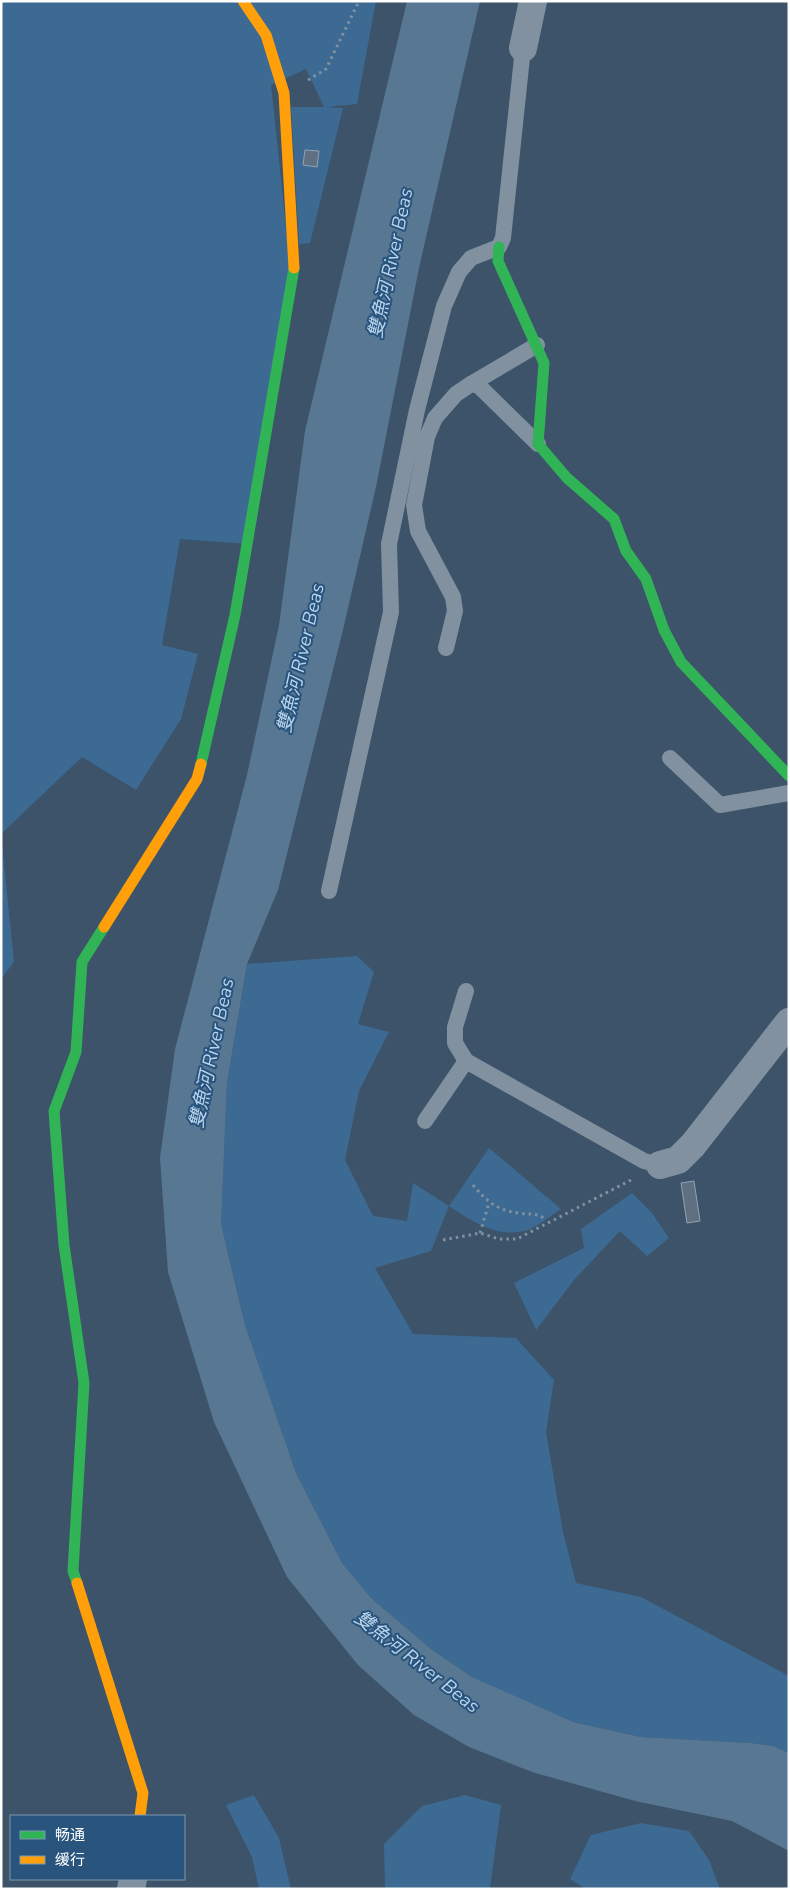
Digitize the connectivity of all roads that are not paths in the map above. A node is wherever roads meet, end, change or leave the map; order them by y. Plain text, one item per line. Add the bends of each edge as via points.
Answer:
1 (244, 1) edge
2 (533, 1) edge
3 (523, 48) joint
4 (499, 247) junction
5 (537, 345) junction
6 (470, 384) junction
7 (538, 444) junction
8 (446, 648) dead end
9 (670, 758) dead end
10 (789, 776) edge
11 (789, 793) edge
12 (329, 891) dead end
13 (466, 991) dead end
14 (789, 1022) edge
15 (466, 1061) junction
16 (424, 1121) dead end
17 (660, 1165) joint
18 (140, 1815) edge

1 - 18 street via 266,35 284,93 295,262 235,615 197,779 82,962 76,1052 54,1112 64,1245 84,1383 73,1571 143,1793
2 - 3 street
3 - 4 lane via 510,180
4 - 5 street via 498,260
4 - 12 lane via 471,258 459,272 444,306 417,410 389,544 391,612
5 - 6 lane
5 - 7 street via 544,363
6 - 7 lane via 478,386
6 - 8 lane via 456,394 435,418 414,505 418,531 453,597 455,611
7 - 10 street via 567,478 614,519 626,551 646,579 664,630 681,662
9 - 11 lane via 720,805
13 - 15 lane via 455,1027 455,1043
14 - 17 street via 693,1145 678,1160
15 - 16 lane
15 - 17 lane via 644,1161

